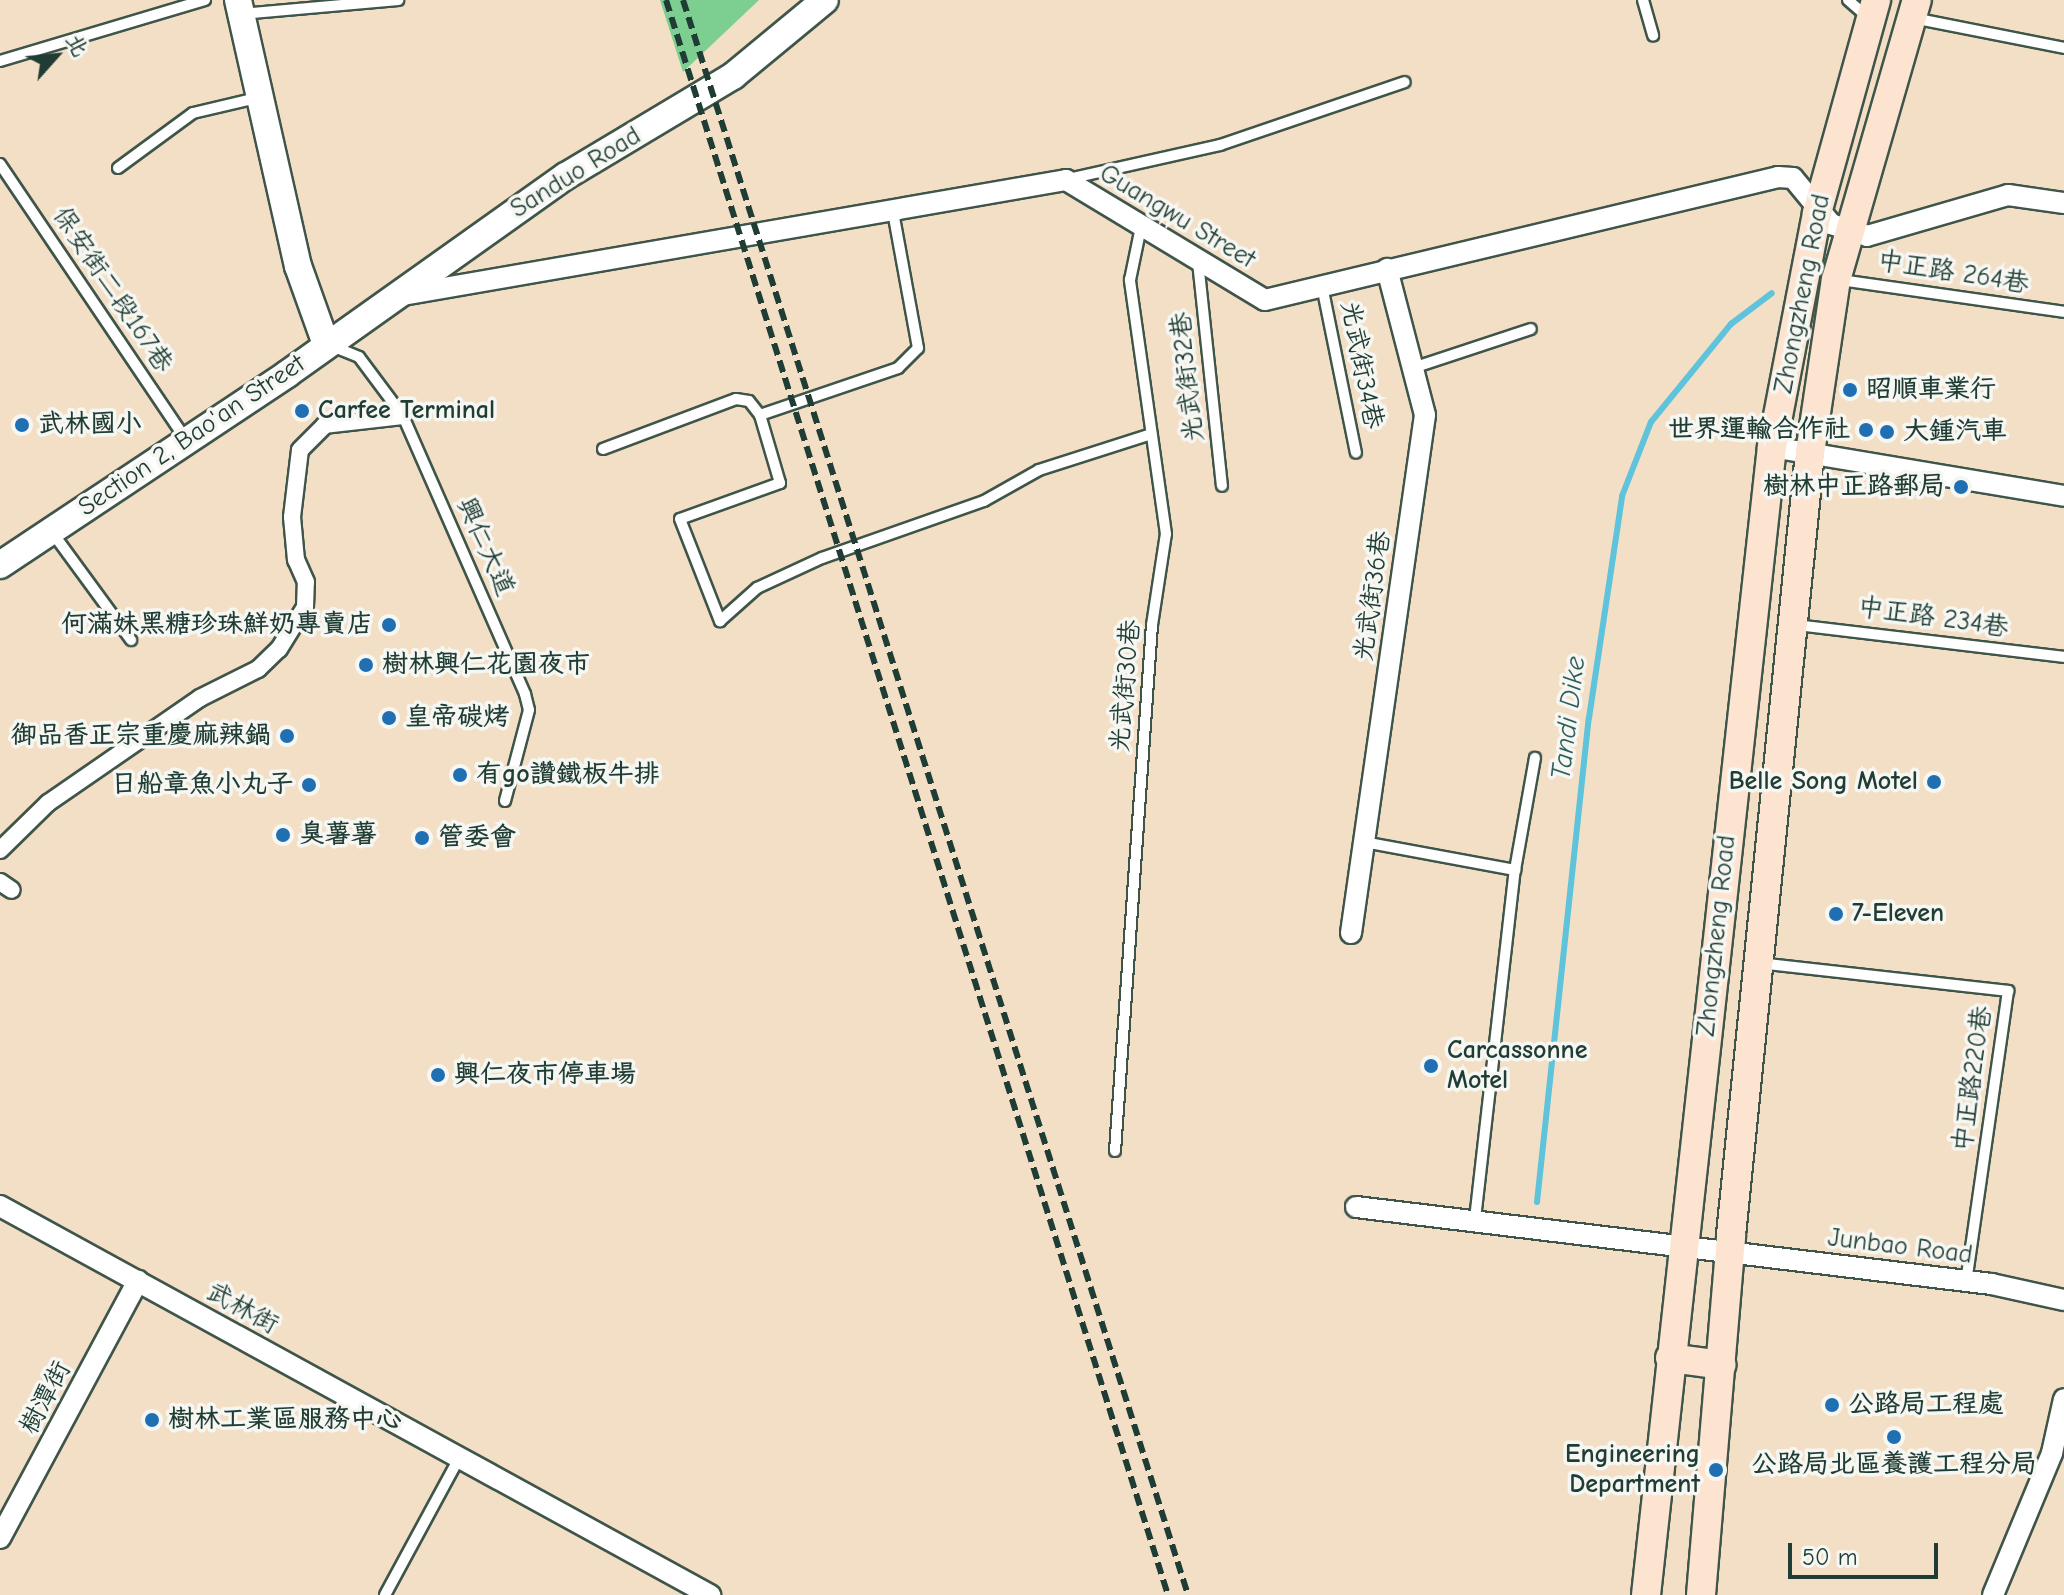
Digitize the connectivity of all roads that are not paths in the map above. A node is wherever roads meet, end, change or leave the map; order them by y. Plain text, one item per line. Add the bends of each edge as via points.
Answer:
1 (205, 0) edge
2 (398, 0) edge
3 (825, 0) edge
4 (1643, 0) edge
5 (1848, 0) edge
6 (239, 7) edge
7 (1914, 9) edge
8 (1873, 10) edge
9 (1653, 36) dead end
10 (2064, 48) edge
11 (0, 61) edge
12 (1405, 82) dead end
13 (257, 98) junction
14 (0, 164) edge
15 (118, 168) dead end
16 (1066, 180) junction
17 (2064, 203) edge
18 (892, 207) junction
19 (1817, 213) junction
20 (1141, 227) junction
21 (1847, 233) junction
22 (1198, 262) junction
23 (1387, 269) junction
24 (1836, 280) junction
25 (1322, 286) junction
26 (391, 297) junction
27 (2064, 312) edge
28 (1531, 329) dead end
29 (326, 344) junction
30 (1413, 368) junction
31 (760, 415) junction
32 (403, 416) junction
33 (1151, 434) junction
34 (187, 441) junction
35 (1772, 447) junction
36 (603, 449) dead end
37 (1356, 453) dead end
38 (1810, 453) junction
39 (1222, 486) dead end
40 (2064, 496) edge
41 (52, 530) junction
42 (0, 565) edge
43 (1796, 625) junction
44 (131, 640) dead end
45 (2064, 657) edge
46 (1535, 758) dead end
47 (505, 801) dead end
48 (1364, 842) junction
49 (0, 850) edge
50 (1515, 870) junction
51 (1351, 933) dead end
52 (1757, 962) junction
53 (1115, 1151) dead end
54 (0, 1206) edge
55 (1356, 1207) dead end
56 (1475, 1219) junction
57 (1683, 1245) junction
58 (1729, 1252) junction
59 (138, 1281) junction
60 (1966, 1281) junction
61 (2064, 1300) edge
62 (1670, 1358) junction
63 (1722, 1365) junction
64 (2064, 1399) edge
65 (459, 1458) junction
66 (0, 1538) edge
67 (385, 1595) edge
68 (710, 1595) edge
69 (1646, 1595) edge
70 (1701, 1595) edge
71 (1993, 1595) edge

1 - 11 lane
2 - 6 lane
3 - 26 street, Sanduo Road via 733,76 566,176
4 - 9 lane
5 - 8 lane
6 - 13 street, Section 2, Bao'an Street
7 - 10 lane
7 - 21 main road, Zhongzheng Road
8 - 19 main road, Zhongzheng Road
12 - 16 lane via 1220,145
13 - 15 lane via 193,113
13 - 29 street, Section 2, Bao'an Street via 305,290
14 - 34 lane, 保安街二段167巷
16 - 18 street, Guangwu Street
16 - 20 street, Guangwu Street
17 - 21 street via 2008,195 1867,236
18 - 26 street, Guangwu Street
18 - 31 lane via 918,348 898,368
19 - 21 street
19 - 23 street, Guangwu Street via 1793,178 1778,177
19 - 35 main road, Zhongzheng Road
20 - 22 street, Guangwu Street
20 - 33 lane, 光武街30巷 via 1130,280
21 - 24 main road, Zhongzheng Road
22 - 25 street, Guangwu Street via 1265,300
22 - 39 lane, 光武街32巷
23 - 25 street, Guangwu Street
23 - 30 street, 光武街36巷
24 - 27 lane, 中正路 264巷
24 - 38 main road, Zhongzheng Road
25 - 37 lane, 光武街34巷
26 - 29 street, Sanduo Road
28 - 30 lane
29 - 32 lane, 興仁大道 via 352,352
29 - 34 street, Section 2, Bao'an Street
30 - 48 street, 光武街36巷 via 1425,415
31 - 33 lane via 780,483 680,519 720,621 757,588 822,558 984,501 1039,470
31 - 36 lane via 749,401 736,399
32 - 47 lane, 興仁大道 via 525,694 529,710
32 - 49 street via 325,425 300,450 292,517 296,560 306,582 305,607 279,649 258,669 200,698 48,803
33 - 53 lane, 光武街30巷 via 1166,534 1152,625
34 - 41 street, Section 2, Bao'an Street
35 - 38 street
35 - 57 main road, Zhongzheng Road
38 - 40 street
38 - 43 main road, Zhongzheng Road
41 - 42 street, Section 2, Bao'an Street
41 - 44 lane
43 - 45 lane, 中正路 234巷
43 - 52 main road, Zhongzheng Road
46 - 50 lane
48 - 50 lane
48 - 51 street, 光武街36巷
50 - 56 lane
52 - 58 main road, Zhongzheng Road
52 - 60 lane, 中正路220巷 via 2008,991
54 - 59 street, 武林街
55 - 56 street, Junbao Road
56 - 57 street, Junbao Road
57 - 58 street, Junbao Road
57 - 62 main road, Zhongzheng Road
58 - 60 street, Junbao Road
58 - 63 main road, Zhongzheng Road
59 - 65 street, 武林街
59 - 66 street, 樹潭街
60 - 61 street, Junbao Road
62 - 63 main road
62 - 69 main road, Zhongzheng Road
63 - 70 main road, Zhongzheng Road
64 - 71 street via 2052,1453
65 - 67 lane
65 - 68 street, 武林街

